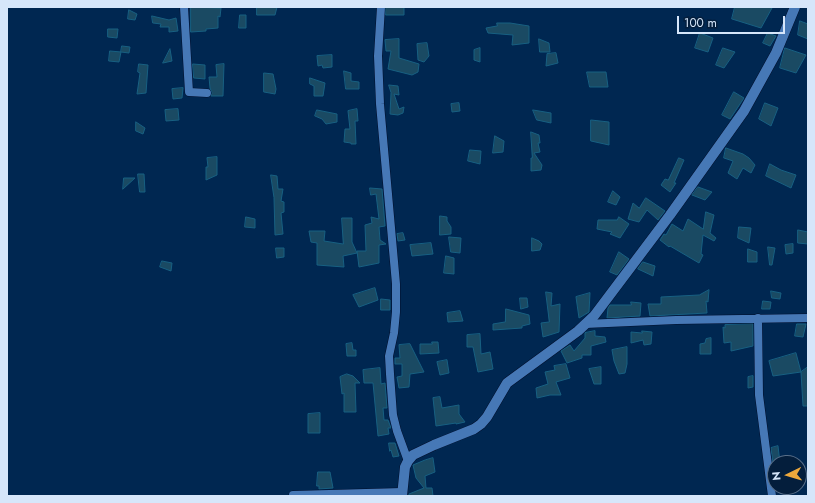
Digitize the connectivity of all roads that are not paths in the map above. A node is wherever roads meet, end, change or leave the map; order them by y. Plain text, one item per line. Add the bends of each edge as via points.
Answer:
1 (184, 7) edge
2 (381, 7) edge
3 (795, 7) edge
4 (207, 93) dead end
5 (758, 318) junction
6 (808, 318) edge
7 (585, 324) junction
8 (408, 461) junction
9 (402, 494) edge
10 (293, 495) dead end
11 (772, 496) edge

1 - 4 street via 189,92
2 - 8 street via 378,56 380,104 396,284 394,333 389,356 390,374 393,416
3 - 7 street via 776,53 744,111 656,234 594,316
5 - 6 street
5 - 7 street
5 - 11 street via 759,395
7 - 8 street via 507,382 481,424 413,455
8 - 9 street
9 - 10 street

